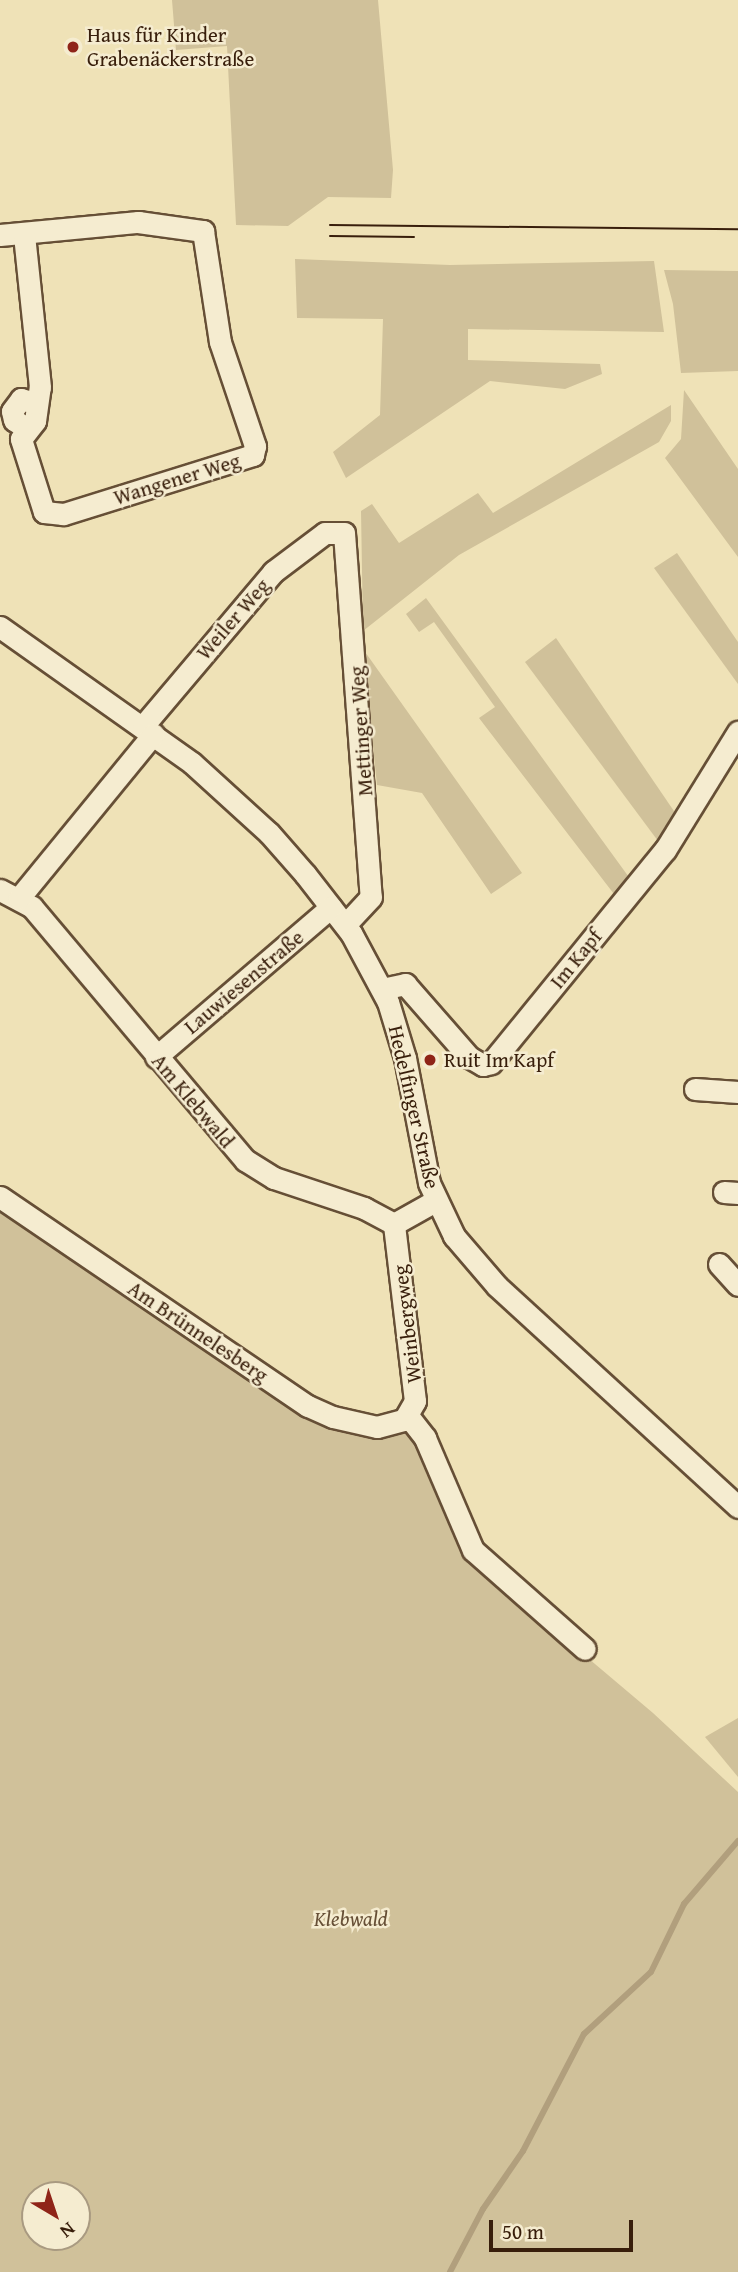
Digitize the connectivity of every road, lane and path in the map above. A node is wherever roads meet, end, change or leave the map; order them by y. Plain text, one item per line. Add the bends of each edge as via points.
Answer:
1 (24, 234) junction
2 (0, 235) edge
3 (338, 530) joint
4 (0, 627) edge
5 (148, 730) junction
6 (738, 732) edge
7 (10, 894) edge
8 (331, 907) junction
9 (345, 925) junction
10 (382, 989) junction
11 (156, 1056) junction
12 (695, 1089) dead end
13 (738, 1091) edge
14 (0, 1198) edge
15 (435, 1201) junction
16 (394, 1224) junction
17 (719, 1264) dead end
18 (738, 1285) edge
19 (408, 1416) junction
20 (738, 1507) edge
21 (585, 1649) dead end

1 - 1 street, Wangener Weg via 40,387 35,402 21,399 12,411 14,420 26,428 21,439 42,509 50,515 253,455 255,446 222,350 203,231 138,222
1 - 2 street
3 - 5 street, Weiler Weg via 325,533 273,572
3 - 9 street, Mettinger Weg via 348,544 371,886 370,902
4 - 5 street, Hedelfinger Straße
5 - 7 street, Weiler Weg
5 - 8 street, Hedelfinger Straße via 269,833
6 - 10 street, Im Kapf via 665,850 491,1063 483,1065 472,1059 405,984
7 - 11 street, Am Klebwald via 38,914
8 - 9 street, Hedelfinger Straße
8 - 11 street, Lauwiesenstraße
9 - 10 street, Hedelfinger Straße
10 - 15 street, Hedelfinger Straße via 402,1043
11 - 16 street, Am Klebwald via 245,1160 274,1178 373,1212
12 - 13 street
14 - 19 street, Am Brünnelesberg via 312,1408 377,1427 391,1426
15 - 16 street
15 - 20 street, Hedelfinger Straße via 454,1236 483,1272
16 - 19 street, Weinbergweg via 415,1397
17 - 18 street
19 - 21 street via 425,1438 473,1550

